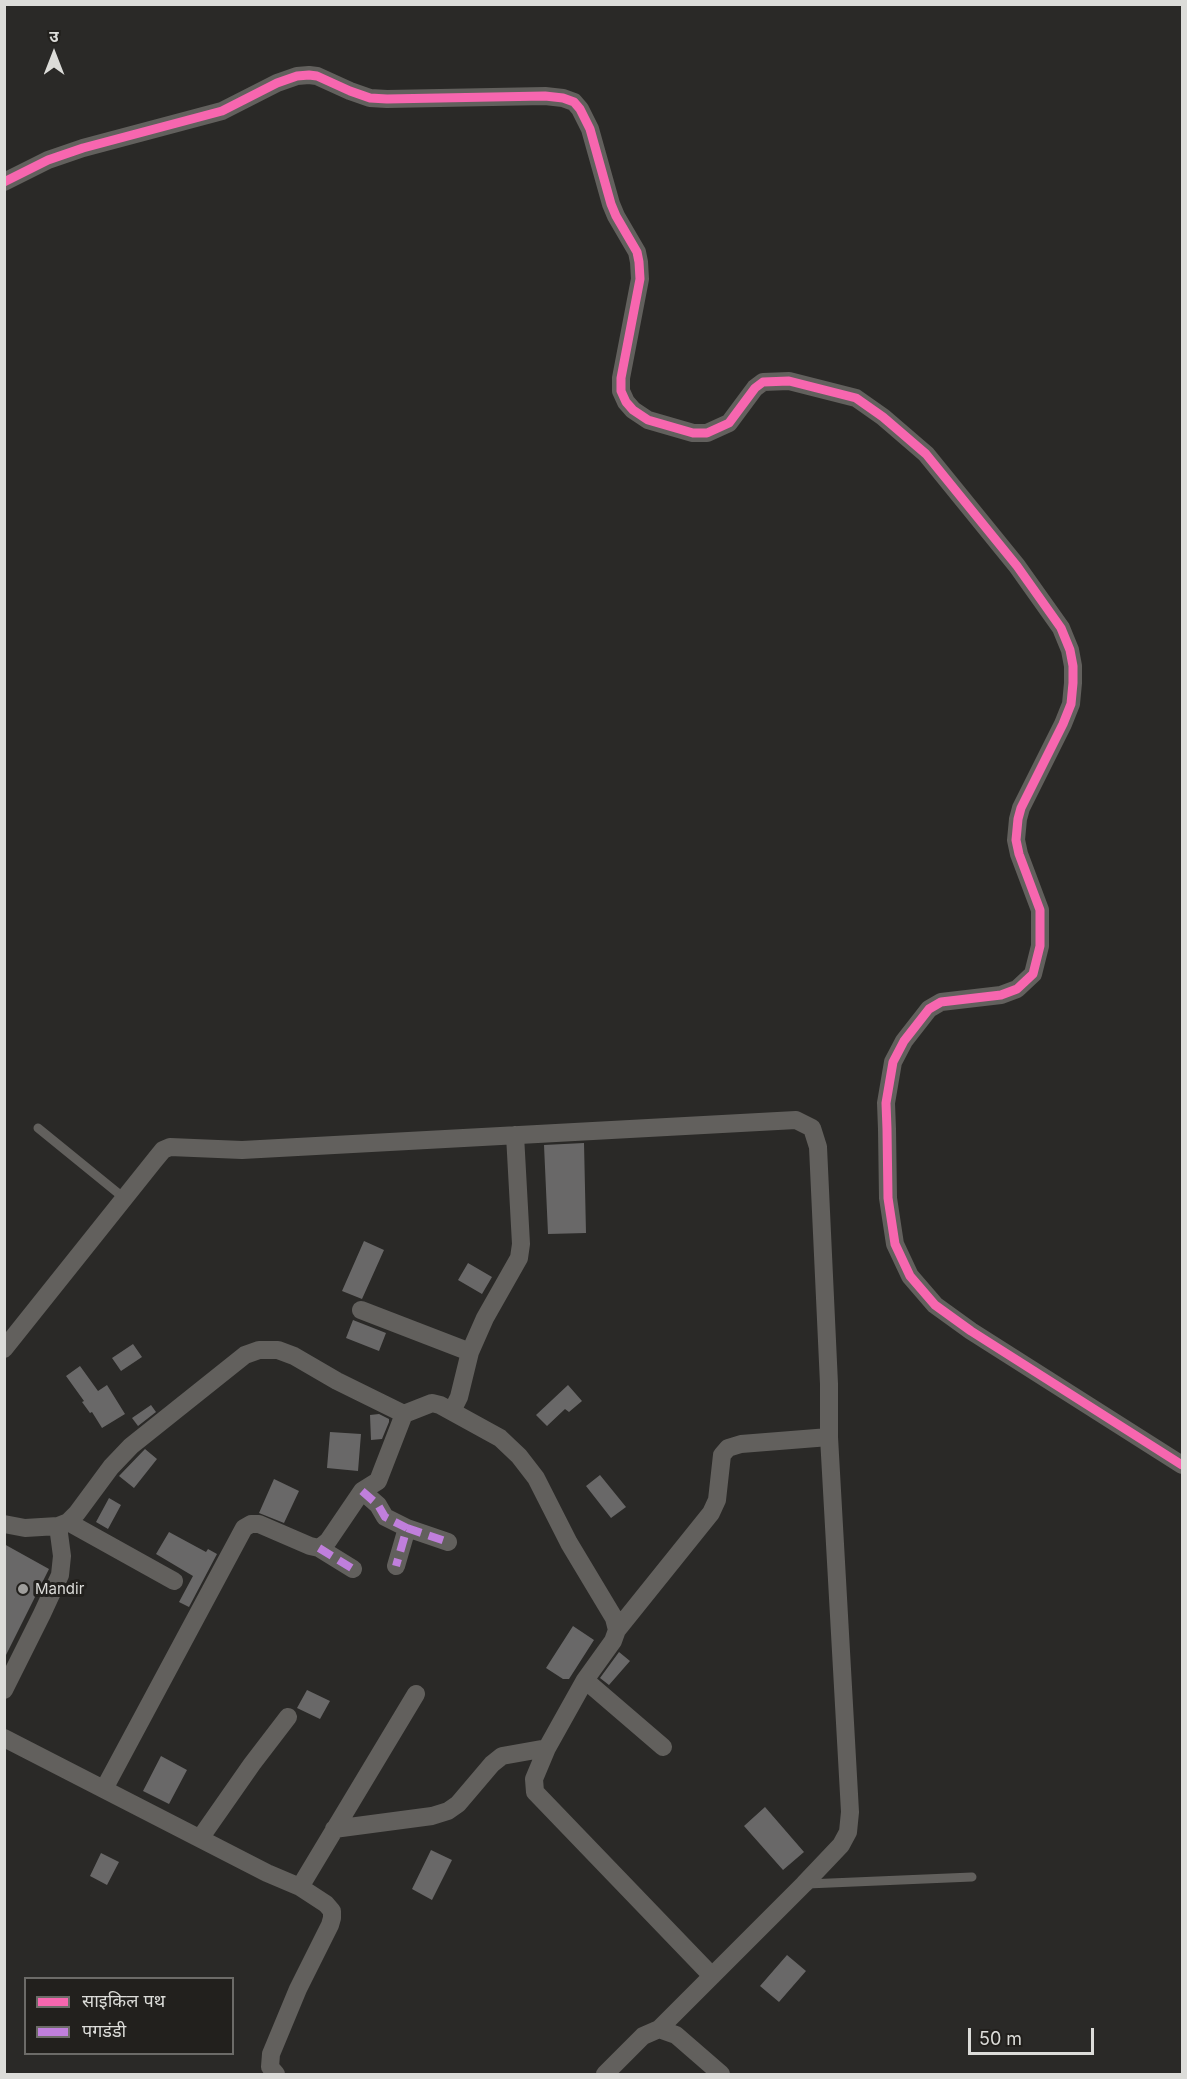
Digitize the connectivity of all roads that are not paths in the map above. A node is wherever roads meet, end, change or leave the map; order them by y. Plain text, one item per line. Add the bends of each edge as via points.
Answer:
1 (4, 182) edge
2 (38, 1128) dead end
3 (515, 1135) junction
4 (124, 1198) junction
5 (361, 1310) dead end
6 (4, 1350) edge
7 (470, 1352) junction
8 (452, 1411) junction
9 (404, 1414) junction
10 (829, 1437) junction
11 (1182, 1465) edge
12 (362, 1491) junction
13 (4, 1524) edge
14 (63, 1524) junction
15 (407, 1528) junction
16 (448, 1542) dead end
17 (319, 1548) junction
18 (396, 1566) dead end
19 (354, 1569) dead end
20 (174, 1581) dead end
21 (617, 1630) junction
22 (585, 1680) junction
23 (4, 1690) edge
24 (416, 1694) dead end
25 (288, 1717) dead end
26 (4, 1738) edge
27 (663, 1746) dead end
28 (547, 1748) junction
29 (104, 1789) junction
30 (334, 1829) junction
31 (201, 1837) junction
32 (972, 1877) dead end
33 (804, 1884) junction
34 (300, 1887) junction
35 (712, 1976) junction
36 (659, 2029) junction
37 (276, 2074) edge
38 (605, 2074) edge
39 (722, 2074) edge

1 - 11 street via 83,148 222,111 277,82 297,76 317,76 370,98 563,98 574,102 590,129 610,204 637,252 640,279 621,378 621,391 633,410 648,420 693,433 707,433 729,423 763,382 789,381 856,398 926,454 1017,566 1061,628 1070,650 1073,683 1071,704 1063,724 1018,819 1019,854 1040,910 1040,946 1033,974 1017,989 1001,995 941,1002 929,1009 893,1062 886,1120 888,1197 895,1244 910,1276 935,1305 971,1332
2 - 4 lane
3 - 4 street via 242,1150 170,1147 158,1155
3 - 7 street via 519,1258
3 - 10 street via 796,1120 812,1128 818,1147
4 - 6 street
5 - 7 street
7 - 8 street
8 - 9 street via 432,1404
8 - 21 street via 500,1438 536,1478
9 - 12 street via 378,1481
9 - 14 street via 294,1356 278,1350 259,1350 245,1355 131,1446 77,1513
10 - 21 street via 728,1448 722,1455 717,1500 711,1513
10 - 33 street via 850,1812 848,1832 841,1845
12 - 15 street via 385,1516
12 - 17 street
13 - 14 street via 25,1528
14 - 20 street
14 - 23 street via 60,1575
15 - 16 street
15 - 18 street
17 - 19 street
17 - 29 street via 259,1524 244,1528
21 - 22 street
22 - 27 street
22 - 28 street
24 - 30 street
25 - 31 street
26 - 29 street
28 - 30 street via 502,1756 448,1811
28 - 35 street via 534,1779 536,1792
29 - 31 street
30 - 34 street
31 - 34 street
32 - 33 lane
33 - 35 street
34 - 37 street via 326,1904 333,1918 272,2054 270,2067
35 - 36 street
36 - 38 street via 643,2036
36 - 39 street via 676,2035

